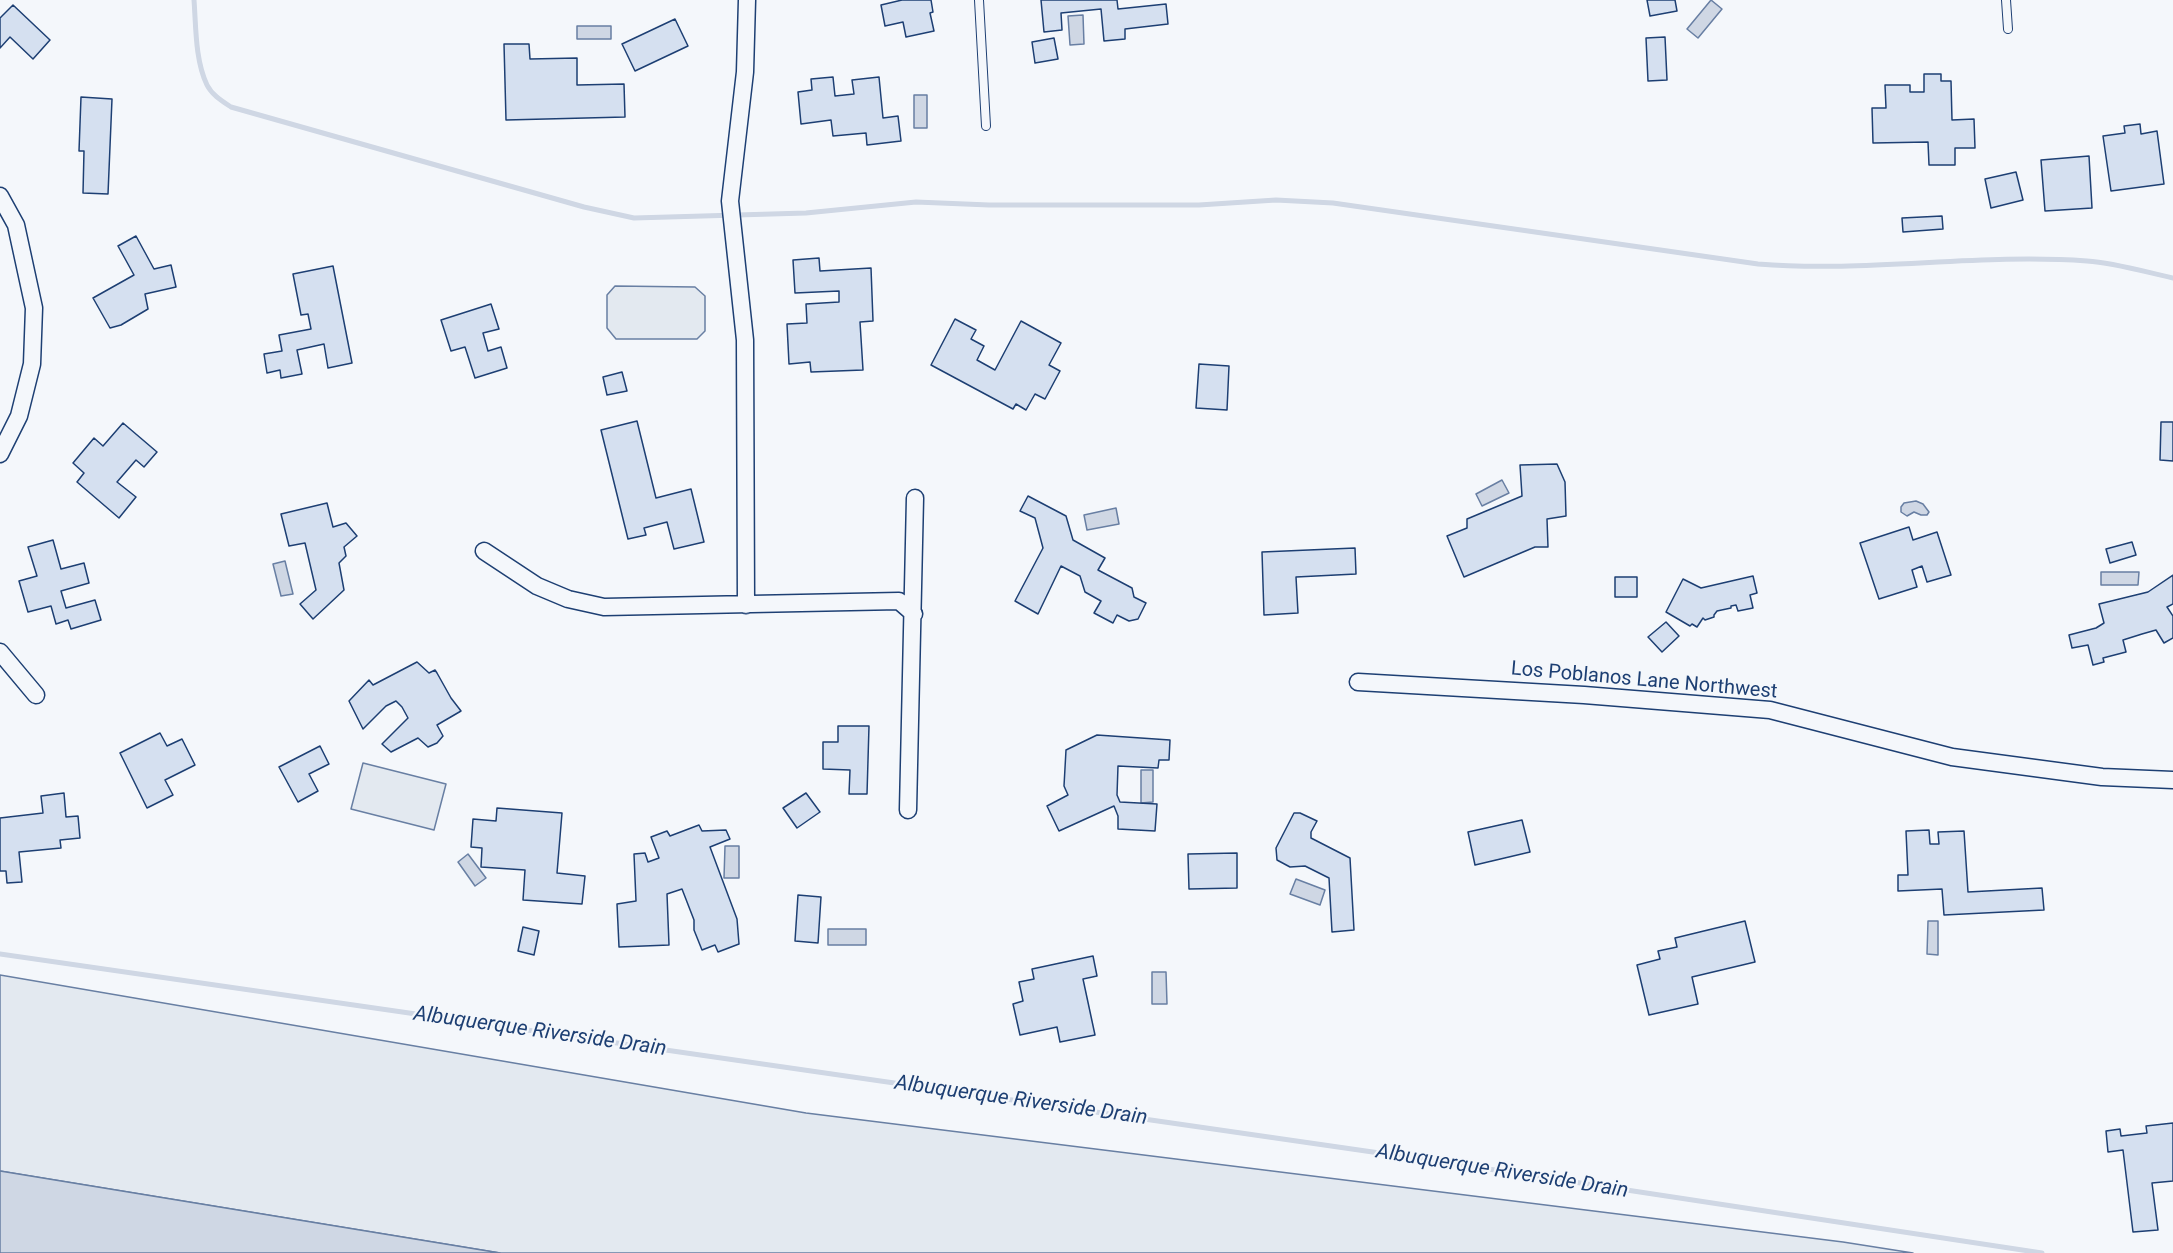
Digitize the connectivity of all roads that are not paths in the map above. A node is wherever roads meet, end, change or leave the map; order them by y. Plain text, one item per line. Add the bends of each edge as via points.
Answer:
1 (747, 0) edge
2 (979, 0) edge
3 (2006, 0) edge
4 (2008, 29) dead end
5 (986, 126) dead end
6 (0, 196) edge
7 (0, 454) edge
8 (915, 498) dead end
9 (484, 551) dead end
10 (746, 605) junction
11 (914, 614) junction
12 (0, 652) edge
13 (1358, 682) dead end
14 (36, 695) dead end
15 (2173, 780) edge
16 (908, 810) dead end

1 - 10 street via 744,84 730,201 745,340
2 - 5 lane
3 - 4 lane
6 - 7 street via 16,225 34,308 32,364 19,416
8 - 11 street
9 - 10 street via 537,586 568,599 604,607
10 - 11 street via 899,601
11 - 16 street
12 - 14 street
13 - 15 street, Los Poblanos Lane Northwest via 1770,710 1952,757 2102,777

